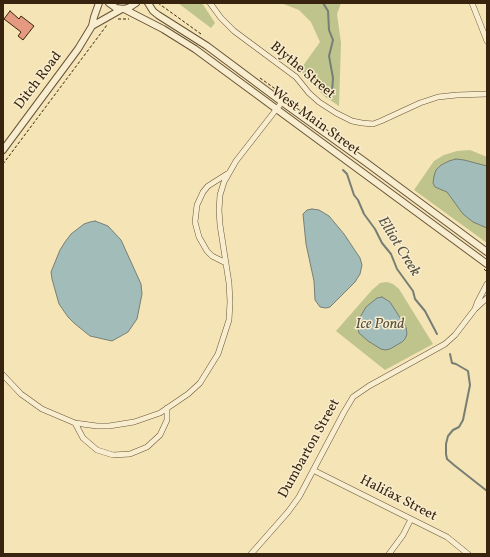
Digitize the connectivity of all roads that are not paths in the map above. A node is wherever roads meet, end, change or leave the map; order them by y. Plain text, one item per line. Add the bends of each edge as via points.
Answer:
1 (99, 3) edge
2 (109, 3) edge
3 (136, 3) edge
4 (148, 3) edge
5 (210, 3) edge
6 (472, 3) edge
7 (123, 9) junction
8 (92, 26) junction
9 (487, 41) edge
10 (487, 94) edge
11 (282, 102) junction
12 (277, 109) junction
13 (3, 150) edge
14 (228, 174) junction
15 (487, 252) edge
16 (226, 263) junction
17 (487, 264) edge
18 (487, 284) edge
19 (487, 298) edge
20 (475, 309) junction
21 (3, 375) edge
22 (167, 408) junction
23 (75, 423) junction
24 (313, 470) junction
25 (410, 519) junction
26 (251, 554) edge
27 (389, 554) edge
28 (468, 554) edge

1 - 8 street, Ditch Road
2 - 7 street, West Main Street
3 - 7 street, Ditch Road
4 - 11 street, West Main Street via 155,13 199,40
5 - 10 street, Blythe Street via 234,31 296,77 319,102 352,121 373,124 438,98 457,94
6 - 9 street
7 - 8 street, Ditch Road
7 - 12 street, West Main Street via 185,42
8 - 13 street, Ditch Road via 78,49
11 - 12 street
11 - 15 street, West Main Street
12 - 14 street
12 - 17 street, West Main Street
14 - 16 street via 220,195 219,210
14 - 16 street via 203,192 197,205 195,222 199,237 207,251
16 - 22 street via 229,320 218,354 200,383
18 - 20 street, Dumbarton Street
19 - 20 street, Dumbarton Street
20 - 24 street, Dumbarton Street via 445,344 353,397
21 - 23 street via 31,402
22 - 23 street via 147,418 121,424 97,426
22 - 23 street via 167,420 160,435 147,447 130,454 112,455 97,450 83,438
24 - 25 street, Halifax Street
24 - 26 street, Dumbarton Street via 288,512
25 - 27 street via 403,535
25 - 28 street, Halifax Street via 447,538

